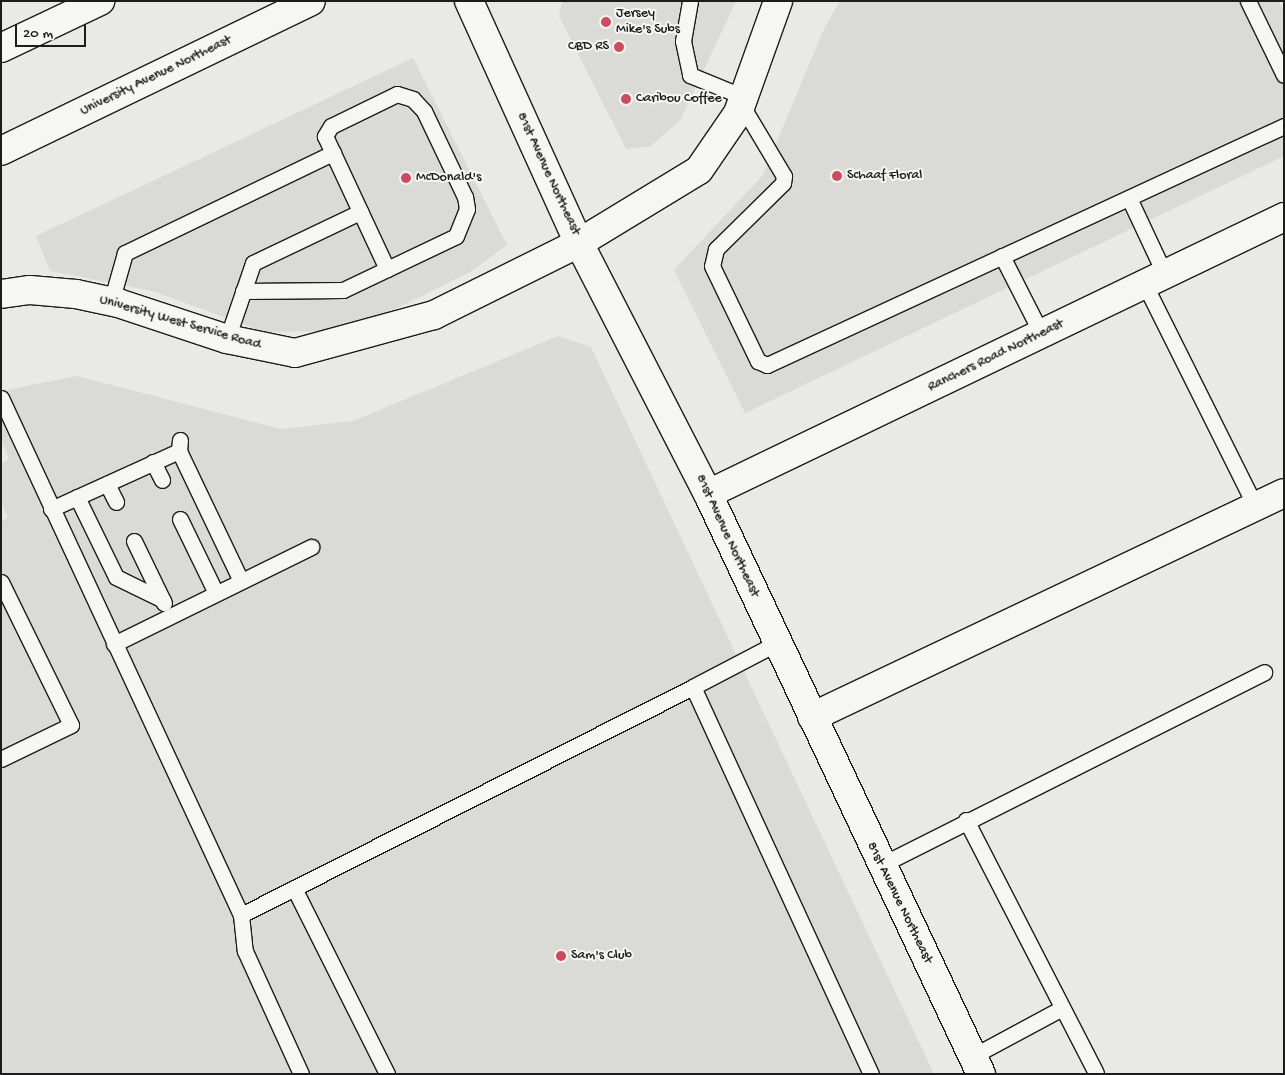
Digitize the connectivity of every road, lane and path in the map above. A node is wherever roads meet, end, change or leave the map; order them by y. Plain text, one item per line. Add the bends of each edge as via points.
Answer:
1 (100, 1) edge
2 (311, 1) edge
3 (469, 1) edge
4 (690, 1) edge
5 (778, 1) edge
6 (1248, 1) edge
7 (1, 48) edge
8 (1284, 75) edge
9 (743, 100) junction
10 (1284, 126) edge
11 (1, 151) edge
12 (333, 153) junction
13 (1129, 198) junction
14 (360, 212) junction
15 (1284, 217) edge
16 (579, 243) junction
17 (1002, 256) junction
18 (387, 269) junction
19 (1155, 280) junction
20 (243, 291) junction
21 (1, 294) edge
22 (111, 302) junction
23 (1042, 335) junction
24 (227, 339) junction
25 (1, 398) edge
26 (153, 462) junction
27 (162, 480) dead end
28 (107, 484) junction
29 (1284, 493) edge
30 (708, 494) junction
31 (77, 498) junction
32 (116, 502) dead end
33 (1255, 506) junction
34 (51, 510) junction
35 (180, 519) dead end
36 (134, 541) dead end
37 (311, 547) dead end
38 (241, 581) junction
39 (1, 582) edge
40 (216, 593) junction
41 (162, 600) junction
42 (170, 616) junction
43 (778, 643) junction
44 (114, 644) junction
45 (1264, 672) dead end
46 (693, 687) junction
47 (812, 717) junction
48 (1, 759) edge
49 (966, 820) junction
50 (881, 865) junction
51 (294, 888) junction
52 (241, 915) junction
53 (1062, 1008) junction
54 (977, 1065) edge
55 (1096, 1073) edge
56 (301, 1074) edge
57 (387, 1074) edge
58 (871, 1074) edge

1 - 7 street
2 - 11 street, University Avenue Northeast
3 - 16 street, 81st Avenue Northeast
4 - 9 lane via 684,40 690,75
5 - 9 street, University West Service Road
6 - 8 lane
9 - 16 street, University West Service Road via 699,170
9 - 17 lane via 784,176 783,183 716,249 712,266 758,361 767,365
10 - 13 lane
12 - 14 lane
12 - 18 lane via 325,136 331,126 385,96 397,94 412,99 424,111 465,198 463,226 456,236
12 - 22 lane via 125,253
13 - 17 lane
13 - 19 lane
14 - 18 lane
14 - 20 lane via 253,263
15 - 19 street, Ranchers Road Northeast
16 - 24 street, University West Service Road via 434,315 358,339 295,353
16 - 30 street, 81st Avenue Northeast
17 - 23 lane
18 - 20 lane via 343,290
19 - 23 street, Ranchers Road Northeast
19 - 33 lane
20 - 24 lane
21 - 22 street, University West Service Road via 30,290
22 - 24 street, University West Service Road
23 - 30 street, Ranchers Road Northeast
25 - 34 lane
26 - 27 lane
26 - 28 lane
26 - 38 lane via 180,445
28 - 31 lane
28 - 32 lane
29 - 33 street
30 - 43 street, 81st Avenue Northeast
31 - 34 lane
31 - 41 lane via 116,577
33 - 47 street
34 - 44 lane
35 - 40 lane
36 - 41 lane
37 - 38 lane
38 - 40 lane
39 - 48 lane via 71,726
40 - 42 lane
41 - 42 lane
42 - 44 lane
43 - 46 lane
43 - 47 street, 81st Avenue Northeast
44 - 52 lane
45 - 49 lane
46 - 51 lane
46 - 58 lane
47 - 50 street, 81st Avenue Northeast
49 - 50 lane
49 - 53 lane
50 - 54 street, 81st Avenue Northeast
51 - 52 lane
51 - 57 lane
52 - 56 lane via 245,951
53 - 54 lane
53 - 55 lane

